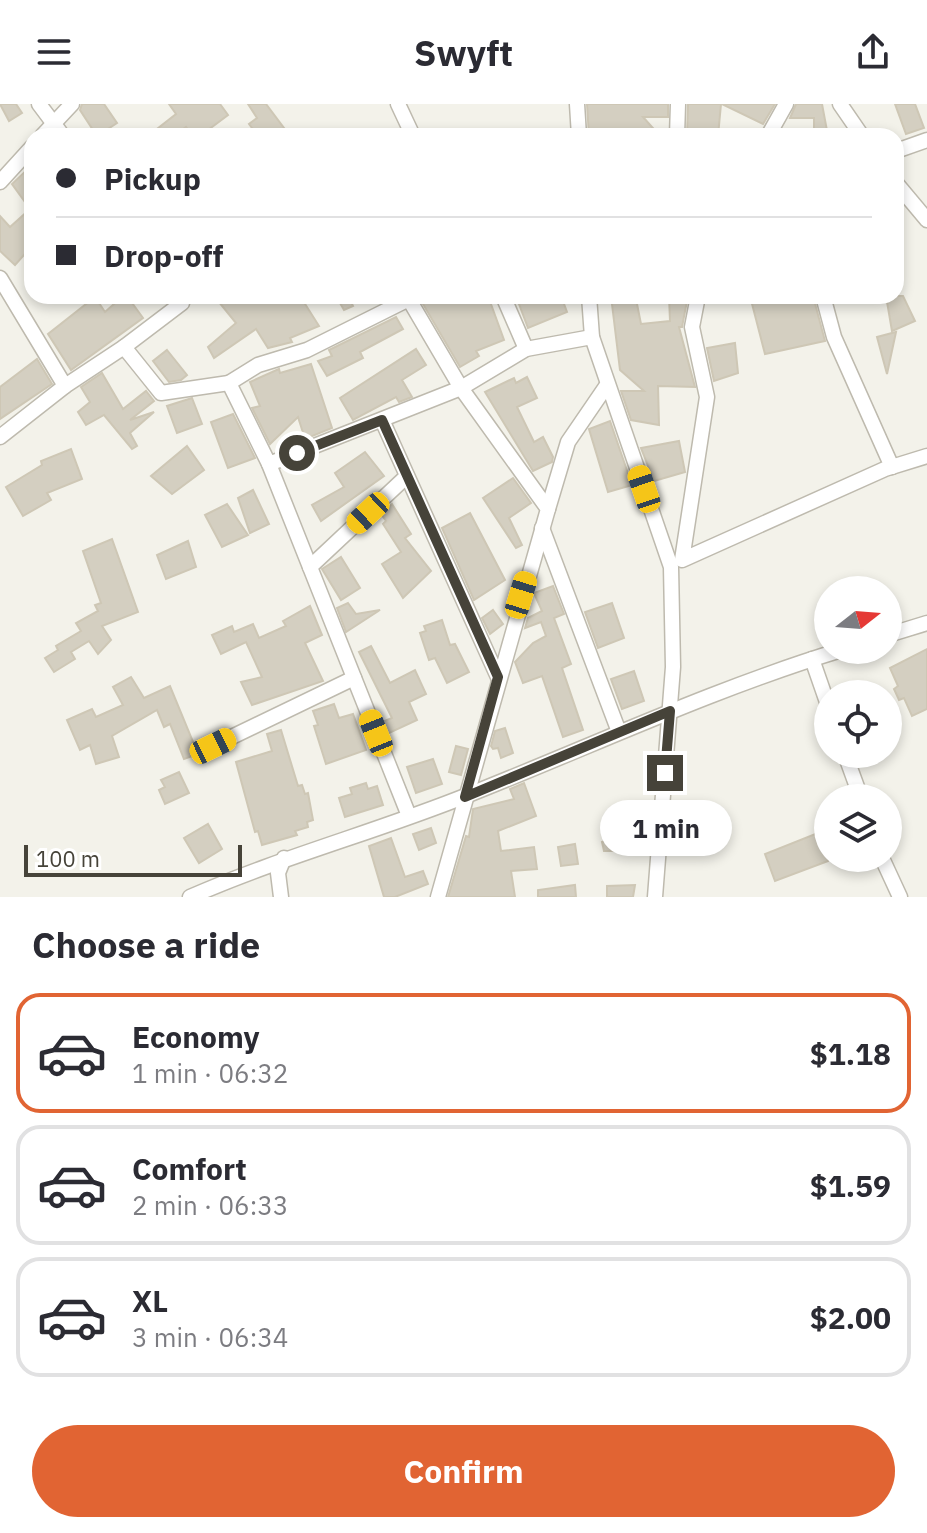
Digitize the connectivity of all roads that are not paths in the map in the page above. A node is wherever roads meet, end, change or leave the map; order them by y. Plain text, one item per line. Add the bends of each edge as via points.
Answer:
1 (39, 104) edge
2 (72, 104) edge
3 (398, 104) edge
4 (577, 104) edge
5 (678, 104) edge
6 (786, 104) edge
7 (840, 104) edge
8 (54, 123) junction
9 (49, 128) edge
10 (57, 128) edge
11 (409, 128) edge
12 (578, 128) edge
13 (677, 128) edge
14 (772, 128) edge
15 (856, 128) edge
16 (927, 140) edge
17 (904, 148) edge
18 (24, 156) edge
19 (0, 182) edge
20 (904, 192) edge
21 (925, 214) edge
22 (0, 278) edge
23 (177, 304) edge
24 (395, 304) edge
25 (412, 304) edge
26 (506, 304) edge
27 (590, 304) edge
28 (696, 304) edge
29 (825, 304) edge
30 (592, 337) junction
31 (124, 347) junction
32 (526, 349) junction
33 (229, 383) junction
34 (607, 385) junction
35 (65, 386) junction
36 (461, 388) junction
37 (382, 420) junction
38 (0, 437) edge
39 (927, 456) edge
40 (269, 464) junction
41 (892, 467) junction
42 (407, 476) junction
43 (548, 509) junction
44 (542, 528) junction
45 (676, 564) junction
46 (310, 567) junction
47 (927, 623) edge
48 (902, 631) edge
49 (812, 659) joint
50 (498, 677) junction
51 (354, 678) junction
52 (819, 680) edge
53 (670, 711) junction
54 (619, 732) junction
55 (213, 746) dead end
56 (465, 797) junction
57 (409, 816) junction
58 (284, 858) junction
59 (888, 872) edge
60 (190, 897) edge
61 (281, 897) edge
62 (438, 897) edge
63 (655, 897) edge
64 (900, 897) edge

1 - 8 street
2 - 8 street
3 - 11 street
4 - 12 street
5 - 13 street
6 - 14 street
7 - 15 street
8 - 9 street
8 - 10 street
16 - 17 street
18 - 19 street
20 - 21 street
22 - 35 street
23 - 31 street
24 - 33 street
25 - 36 street
26 - 32 street
27 - 30 street
28 - 45 street via 692,327 707,397
29 - 41 street via 834,337
30 - 32 street
30 - 34 street
31 - 33 street via 161,393
31 - 35 street
32 - 36 street
33 - 40 street
34 - 43 street via 568,442
34 - 45 street
35 - 38 street
36 - 37 street
36 - 43 street
37 - 40 street
37 - 42 street
39 - 41 street
40 - 46 street
41 - 45 street
42 - 46 street
42 - 50 street
43 - 44 street
44 - 50 street
44 - 54 street
45 - 53 street
46 - 51 street
47 - 48 street
49 - 52 street
49 - 53 street
50 - 56 street
51 - 55 street
51 - 57 street
53 - 54 street
53 - 63 street
54 - 56 street
56 - 57 street
56 - 62 street
57 - 58 street
58 - 60 street
58 - 61 street via 278,873
59 - 64 street

